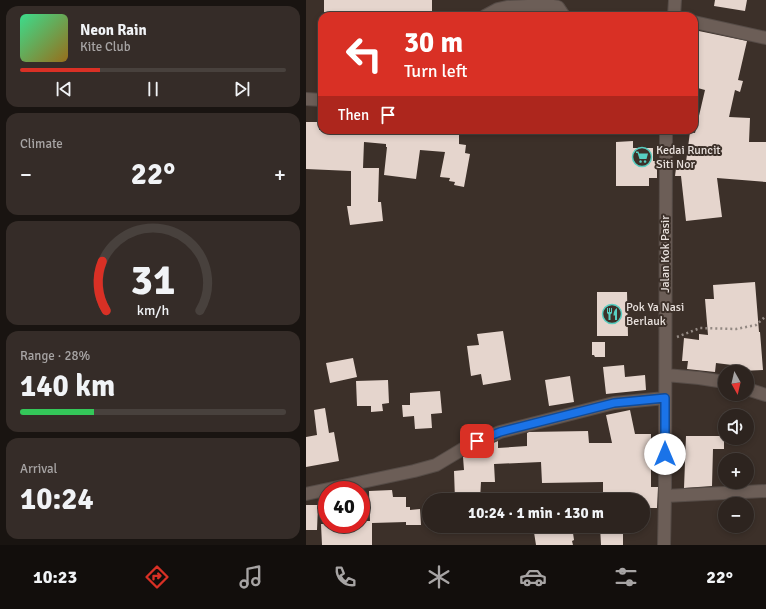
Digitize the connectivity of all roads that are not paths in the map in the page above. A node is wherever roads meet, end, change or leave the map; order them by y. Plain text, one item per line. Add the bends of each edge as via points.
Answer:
1 (675, 0) edge
2 (492, 12) edge
3 (561, 12) edge
4 (674, 12) edge
5 (698, 23) edge
6 (766, 38) edge
7 (306, 99) edge
8 (318, 100) edge
9 (666, 134) edge
10 (666, 375) junction
11 (718, 381) edge
12 (754, 391) edge
13 (766, 395) edge
14 (665, 398) junction
15 (766, 491) edge
16 (306, 494) edge
17 (665, 496) junction
18 (664, 545) edge

1 - 4 street
2 - 3 street via 498,9 548,5 558,7
5 - 6 street
7 - 8 street
9 - 10 street, Jalan Kok Pasir
10 - 11 street
10 - 14 street, Jalan Kok Pasir
12 - 13 street
14 - 16 street via 614,403 500,432 431,466
14 - 17 street, Jalan Kok Pasir
15 - 17 street
17 - 18 street, Jalan Kok Pasir

